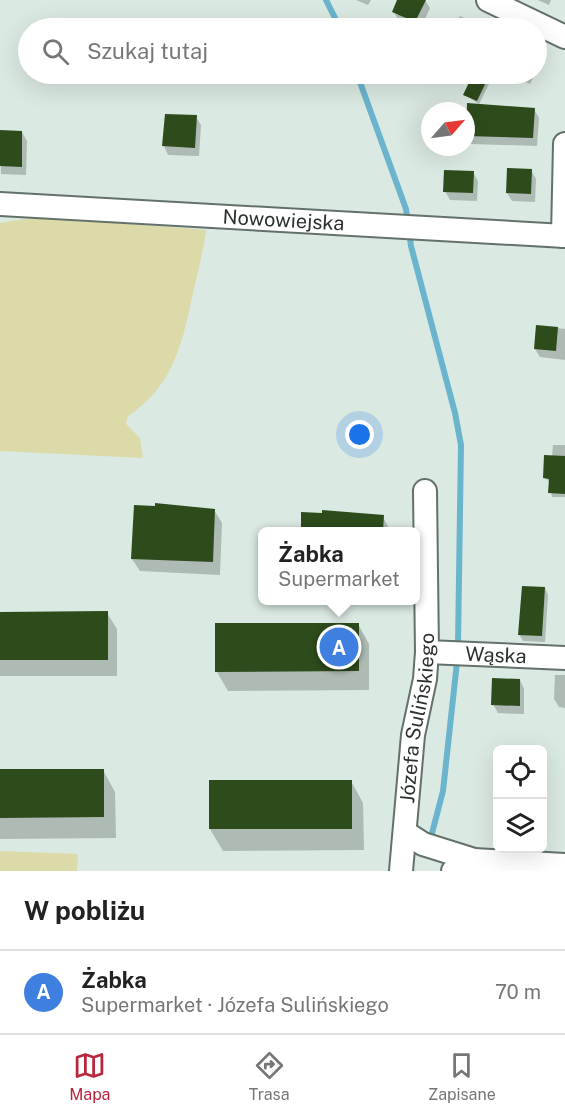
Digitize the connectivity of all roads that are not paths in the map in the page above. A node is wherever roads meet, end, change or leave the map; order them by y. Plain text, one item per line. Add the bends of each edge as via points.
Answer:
1 (488, 0) edge
2 (525, 18) edge
3 (547, 28) edge
4 (565, 37) edge
5 (565, 144) edge
6 (0, 204) edge
7 (564, 236) edge
8 (425, 491) dead end
9 (427, 652) junction
10 (565, 658) edge
11 (406, 833) junction
12 (565, 865) edge
13 (478, 866) edge
14 (401, 871) edge
15 (453, 871) edge

1 - 2 street
3 - 4 street
5 - 7 street
6 - 7 street, Nowowiejska
8 - 9 street, Józefa Sulińskiego
9 - 10 street, Wąska
9 - 11 street, Józefa Sulińskiego via 414,735
11 - 13 street
11 - 14 street, Józefa Sulińskiego
12 - 13 street
13 - 15 street

